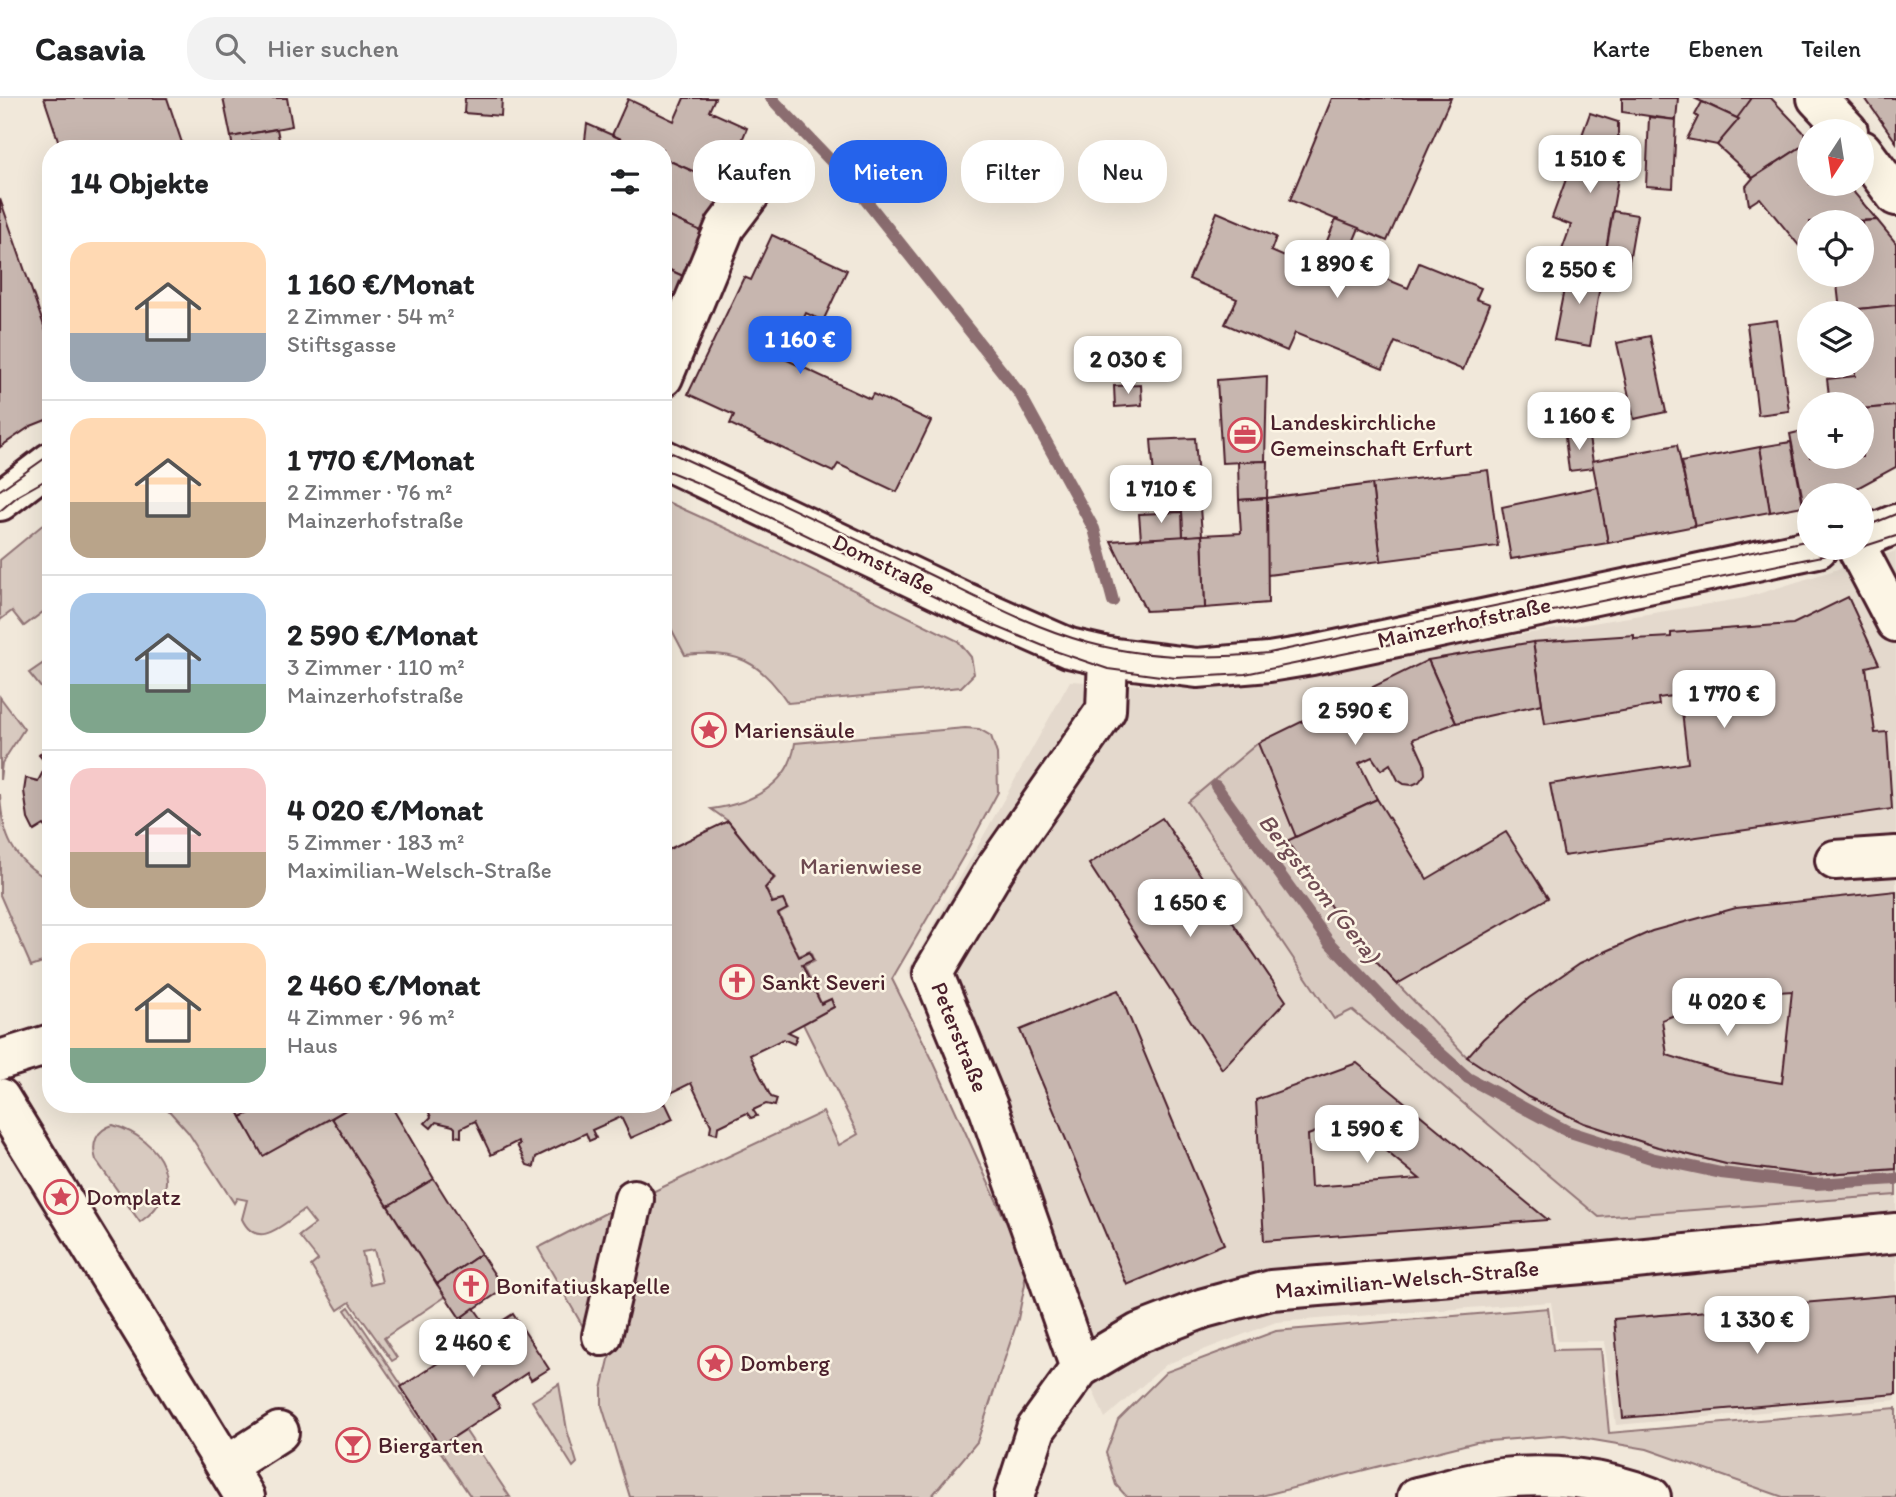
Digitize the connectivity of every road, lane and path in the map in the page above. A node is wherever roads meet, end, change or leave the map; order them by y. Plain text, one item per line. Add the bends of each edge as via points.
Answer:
1 (1817, 98) edge
2 (1836, 119) edge
3 (1874, 166) edge
4 (1896, 196) edge
5 (743, 203) edge
6 (672, 355) edge
7 (672, 463) edge
8 (42, 469) edge
9 (0, 501) edge
10 (1896, 524) edge
11 (1874, 533) edge
12 (1797, 552) edge
13 (1866, 562) edge
14 (1896, 622) edge
15 (1108, 657) junction
16 (1896, 856) edge
17 (1835, 860) dead end
18 (42, 1047) edge
19 (0, 1060) edge
20 (0, 1098) edge
21 (634, 1199) dead end
22 (1896, 1233) edge
23 (602, 1336) dead end
24 (1080, 1368) junction
25 (279, 1432) dead end
26 (236, 1481) edge
27 (1014, 1497) edge
28 (1417, 1497) edge
29 (1651, 1497) edge

1 - 2 street
3 - 4 street
5 - 6 street via 725,227
7 - 15 street, Domstraße via 1012,624 1069,648
8 - 9 street
10 - 11 street
12 - 15 street, Mainzerhofstraße via 1269,662 1197,668
13 - 14 street
15 - 24 street, Peterstraße via 1106,710 995,869 933,973 989,1109
16 - 17 street
18 - 19 street
20 - 26 street
21 - 23 street
22 - 24 street, Maximilian-Welsch-Straße via 1271,1290 1139,1333
24 - 27 street, Maximilian-Welsch-Straße via 1036,1429
25 - 26 street
28 - 29 street via 1501,1478 1568,1478 1627,1487

